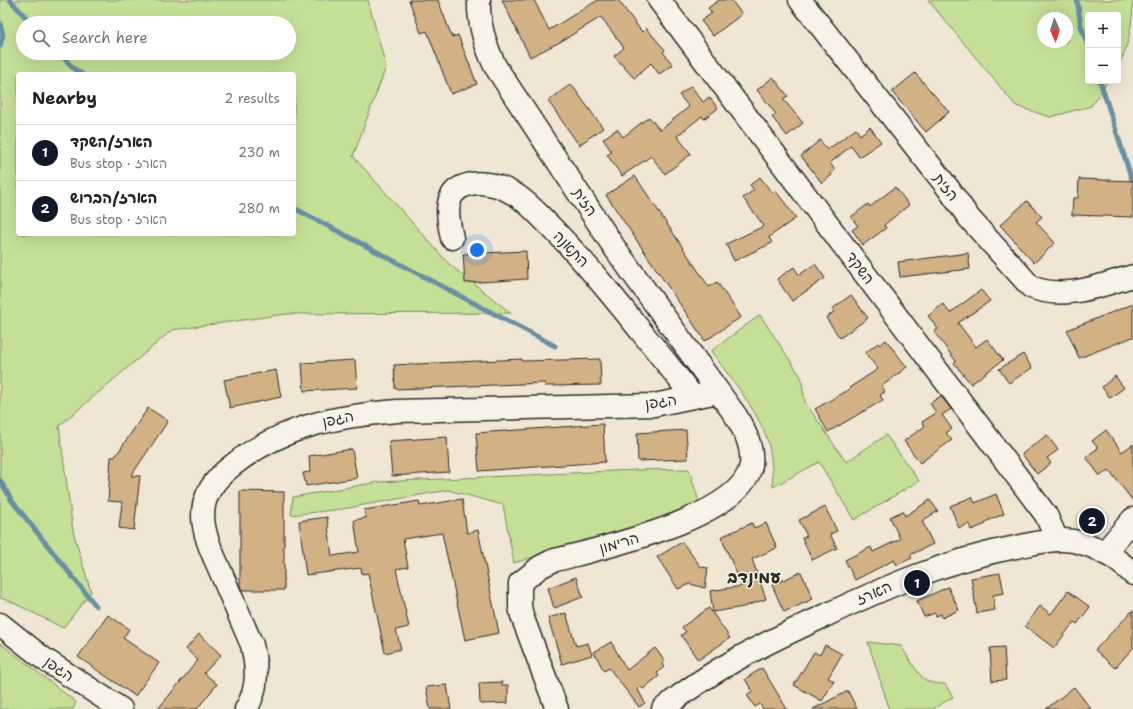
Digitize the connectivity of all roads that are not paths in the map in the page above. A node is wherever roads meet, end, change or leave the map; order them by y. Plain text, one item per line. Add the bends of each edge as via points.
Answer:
1 (479, 0) edge
2 (659, 0) edge
3 (800, 0) edge
4 (452, 238) dead end
5 (1133, 276) edge
6 (718, 392) junction
7 (694, 397) junction
8 (1133, 519) edge
9 (1057, 540) junction
10 (1104, 553) junction
11 (1133, 574) edge
12 (0, 624) edge
13 (121, 709) edge
14 (246, 709) edge
15 (557, 709) edge
16 (663, 709) edge

1 - 6 street, הזית via 484,42 494,66 616,250
2 - 9 street, השקד via 1046,515
3 - 5 street, הזית via 969,218 1031,287 1044,293 1071,293
4 - 7 street, התאנה via 448,207 456,189 476,183 503,188 517,196 585,262
6 - 7 street, הגפן
6 - 15 street, הרימון via 736,416 747,435 751,449 750,466 744,481 732,494 701,513 639,538 552,561 520,583 522,616
7 - 14 street, הגפן via 654,404 356,414 292,430 246,454 226,470 212,486 203,515 206,537 252,645 256,664 256,685
8 - 10 street
9 - 10 street, הארז via 1078,542
9 - 16 street, הארז via 964,559 904,580 752,650 700,681
10 - 11 street, הארז
12 - 13 street, הגפן via 65,674

